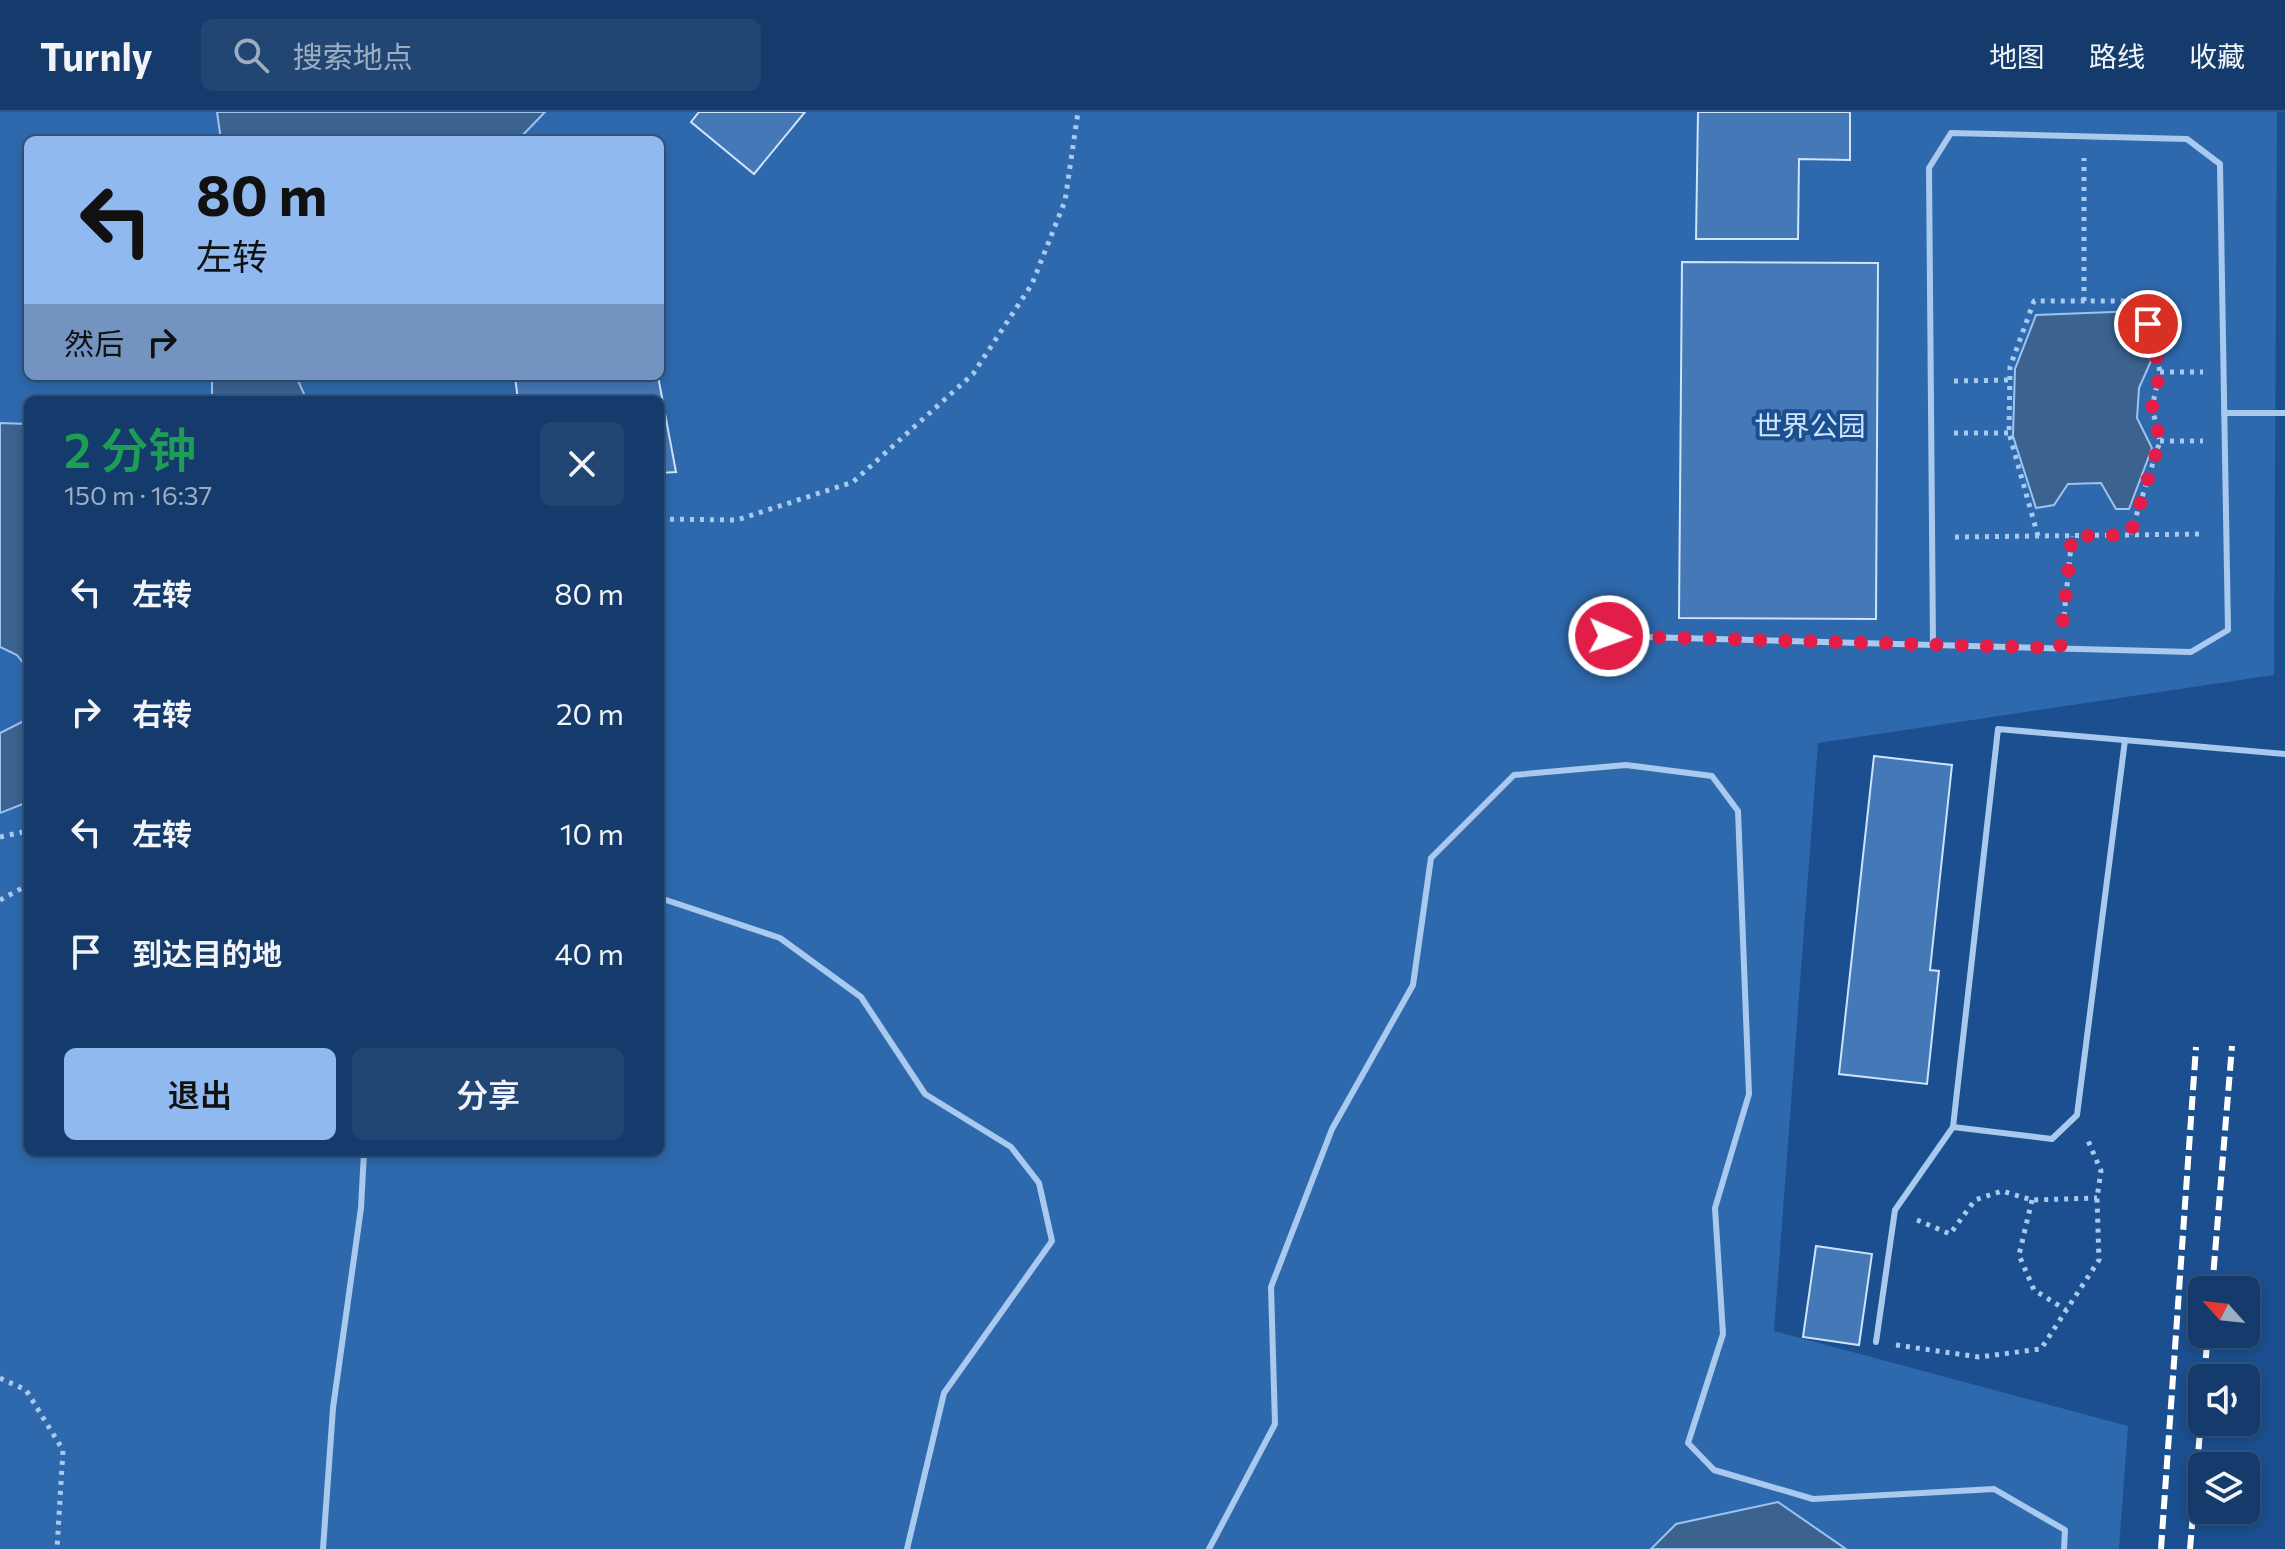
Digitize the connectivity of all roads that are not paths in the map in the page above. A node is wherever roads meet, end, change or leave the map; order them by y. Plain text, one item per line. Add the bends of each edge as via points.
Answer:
1 (2224, 413) junction
2 (2285, 413) edge
3 (1609, 636) dead end
4 (1933, 645) junction
5 (2125, 740) junction
6 (2285, 754) edge
7 (664, 899) edge
8 (1953, 1127) junction
9 (364, 1156) edge
10 (1876, 1342) road end
11 (323, 1549) edge
12 (907, 1549) edge
13 (1209, 1549) edge
14 (2064, 1549) edge

1 - 2 lane
1 - 4 lane via 2228,630 2191,652
1 - 4 lane via 2220,164 2187,139 1951,133 1929,168
3 - 4 lane
5 - 6 lane
5 - 8 lane via 2077,1115 2052,1139
5 - 8 lane via 1998,729
7 - 12 lane via 780,938 861,997 925,1094 1011,1147 1039,1183 1052,1241 944,1393
8 - 10 lane via 1895,1210
9 - 11 lane via 333,1408
13 - 14 lane via 1275,1424 1271,1287 1332,1129 1413,985 1431,858 1514,775 1626,765 1712,776 1738,811 1749,1094 1715,1208 1723,1334 1688,1443 1714,1470 1813,1499 1994,1489 2065,1530

